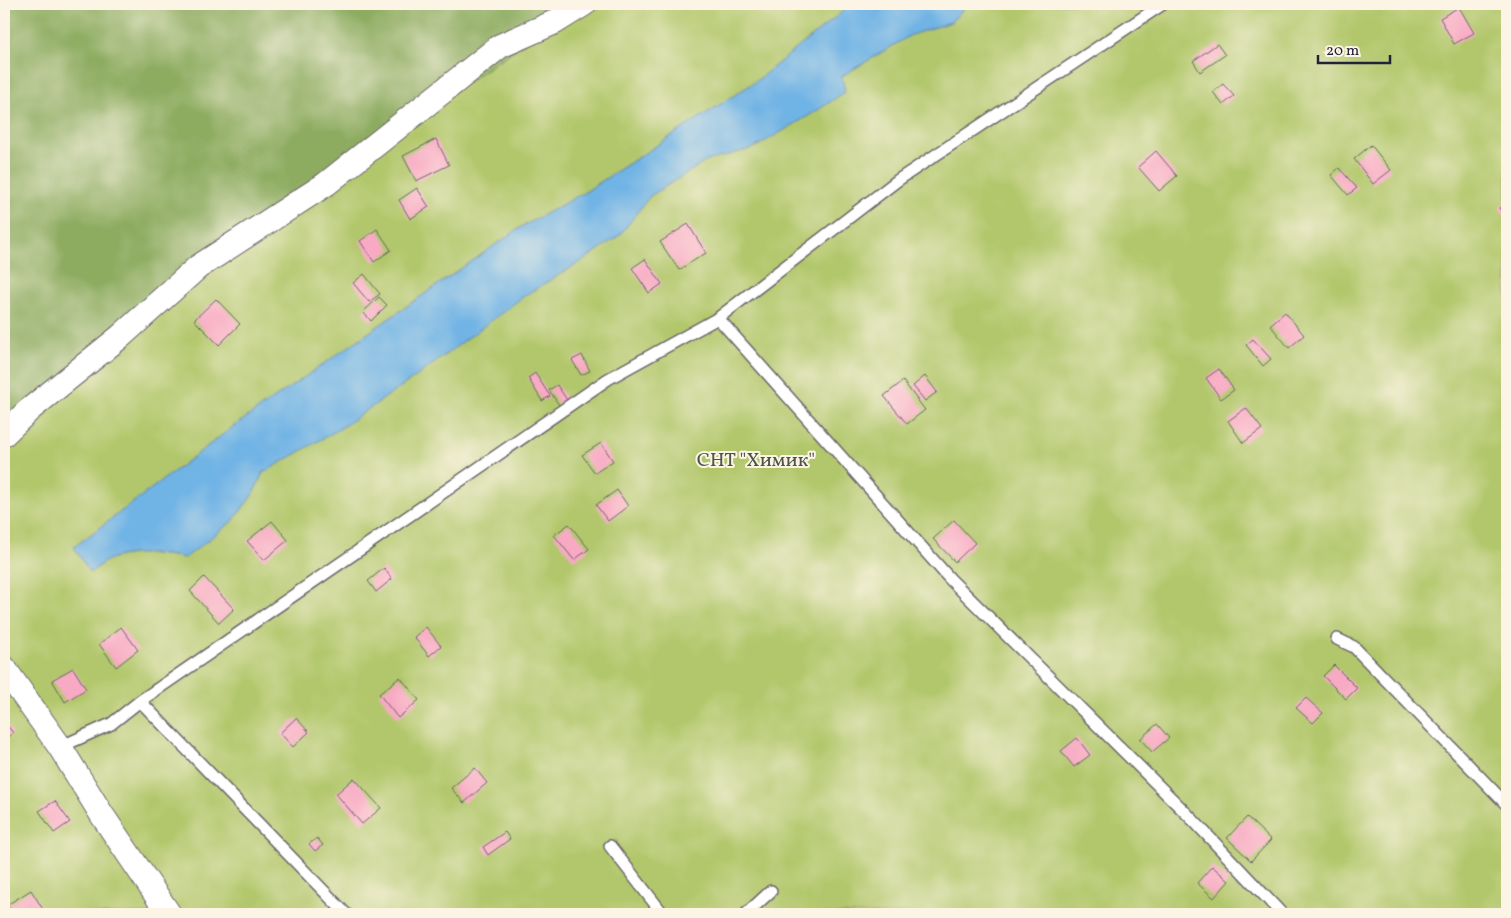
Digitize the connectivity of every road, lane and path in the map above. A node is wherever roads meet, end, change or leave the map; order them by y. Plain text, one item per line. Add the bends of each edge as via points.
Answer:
1 (584, 4) edge
2 (1163, 4) edge
3 (718, 318) junction
4 (4, 434) edge
5 (1337, 639) dead end
6 (4, 668) edge
7 (140, 701) junction
8 (60, 747) junction
9 (1507, 805) edge
10 (610, 846) dead end
11 (771, 892) dead end
12 (168, 914) edge
13 (346, 914) edge
14 (663, 914) edge
15 (746, 914) edge
16 (1282, 914) edge

1 - 4 street via 555,22 500,46 326,184 198,267
2 - 3 lane via 898,180
3 - 7 lane via 608,379
3 - 16 lane via 950,579 1193,820
5 - 9 lane via 1354,646
6 - 8 street
7 - 8 lane via 112,724
7 - 13 lane
8 - 12 street
10 - 14 lane
11 - 15 lane

